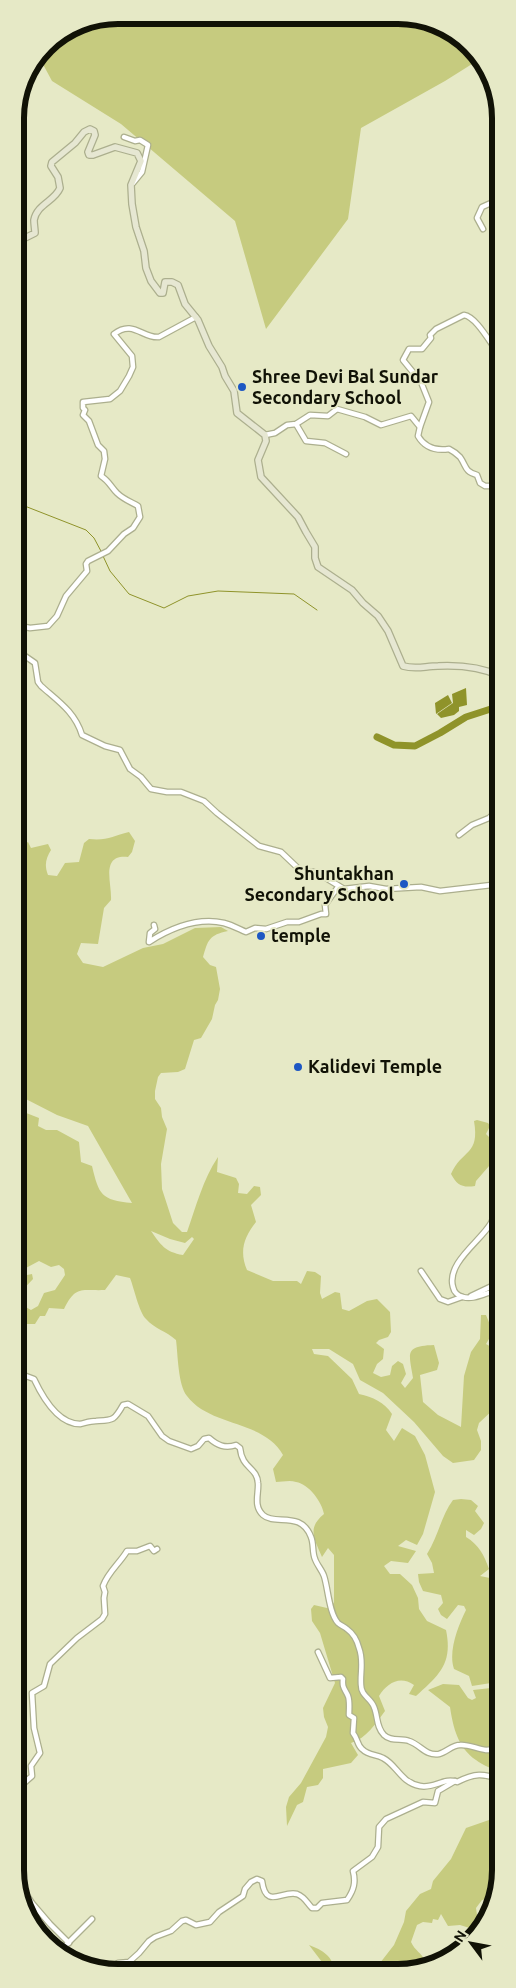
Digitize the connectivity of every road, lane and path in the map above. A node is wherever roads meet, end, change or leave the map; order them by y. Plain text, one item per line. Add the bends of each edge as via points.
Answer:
1 (124, 137) dead end
2 (131, 185) junction
3 (492, 203) edge
4 (482, 229) dead end
5 (24, 238) edge
6 (196, 317) junction
7 (492, 344) edge
8 (296, 424) junction
9 (420, 427) junction
10 (265, 434) junction
11 (346, 454) dead end
12 (492, 486) edge
13 (24, 626) edge
14 (24, 655) edge
15 (492, 673) edge
16 (492, 816) edge
17 (459, 835) dead end
18 (492, 885) edge
19 (338, 887) junction
20 (154, 925) dead end
21 (492, 1223) edge
22 (422, 1271) dead end
23 (492, 1286) edge
24 (492, 1292) edge
25 (465, 1298) junction
26 (24, 1376) edge
27 (157, 1549) dead end
28 (318, 1652) dead end
29 (492, 1749) edge
30 (492, 1777) edge
31 (455, 1781) junction
32 (24, 1783) edge
33 (27, 1894) edge
34 (92, 1919) dead end
35 (69, 1943) junction
36 (64, 1947) edge
37 (116, 1964) edge

1 - 2 street via 148,145 142,172
2 - 5 street via 141,164 140,155 115,147 90,155 88,148 95,135 93,130 86,130 52,162 60,188 38,212 35,233
2 - 6 street via 136,227 152,281 160,293 163,293 165,282 178,285 184,304
3 - 4 street via 482,207 477,218
6 - 10 street via 208,346 234,391 237,413
6 - 13 street via 159,337 153,338 132,328 114,334 132,356 133,367 120,390 110,399 83,402 83,415 104,451 101,476 120,495 138,506 140,517 108,551 88,561 87,571 66,596 57,616 48,626
7 - 9 street via 481,328 464,315 436,329 422,349 409,349 403,360 421,382 429,402
8 - 9 street via 310,415 328,416 337,409 381,425 411,416
8 - 10 street
8 - 11 street via 306,441 325,443
9 - 12 street via 418,436 422,444 438,451 449,449 459,456 469,472 477,475 480,483
10 - 15 street via 266,442 258,460 261,477 298,517 315,546 318,567 352,590 378,616 403,666 413,669 472,667
14 - 19 street via 35,663 41,686 69,711 82,735 120,750 130,768 148,787 181,792 204,800 259,846 281,852 301,871 316,872
16 - 17 street
18 - 19 street via 440,891 421,887
19 - 20 street via 324,905 326,914 266,929 255,928 246,932 225,923 188,923 149,942
21 - 25 street via 453,1271 453,1288
22 - 25 street via 440,1299 448,1302
23 - 25 street
24 - 25 street
26 - 29 street via 34,1379 50,1406 72,1422 80,1424 116,1418 123,1405 128,1404 148,1416 168,1441 191,1449 208,1438 221,1446 236,1445 240,1448 241,1457 255,1472 259,1484 257,1505 261,1514 269,1519 290,1519 306,1528 311,1537 315,1559 323,1573 338,1623 355,1637 360,1650 362,1694 373,1704 378,1726 384,1735 409,1741 427,1753 445,1752 459,1745
27 - 32 street via 154,1551 150,1546 127,1551 119,1559 103,1586 105,1614 50,1664 44,1686 32,1693 34,1728 40,1753 31,1766 32,1776
28 - 31 street via 330,1678 343,1679 349,1715 354,1718 353,1733 363,1750 383,1758 406,1780 422,1787 447,1779
30 - 31 street via 485,1774
31 - 37 street via 438,1791 435,1803 424,1802 386,1819 379,1827 378,1848 372,1857 353,1871 355,1885 347,1900 325,1902 312,1908 298,1895 269,1896 262,1881 257,1879 245,1889 243,1896 210,1922 196,1925 182,1921 171,1931 154,1937 129,1962
33 - 35 street
34 - 35 street
35 - 36 street

